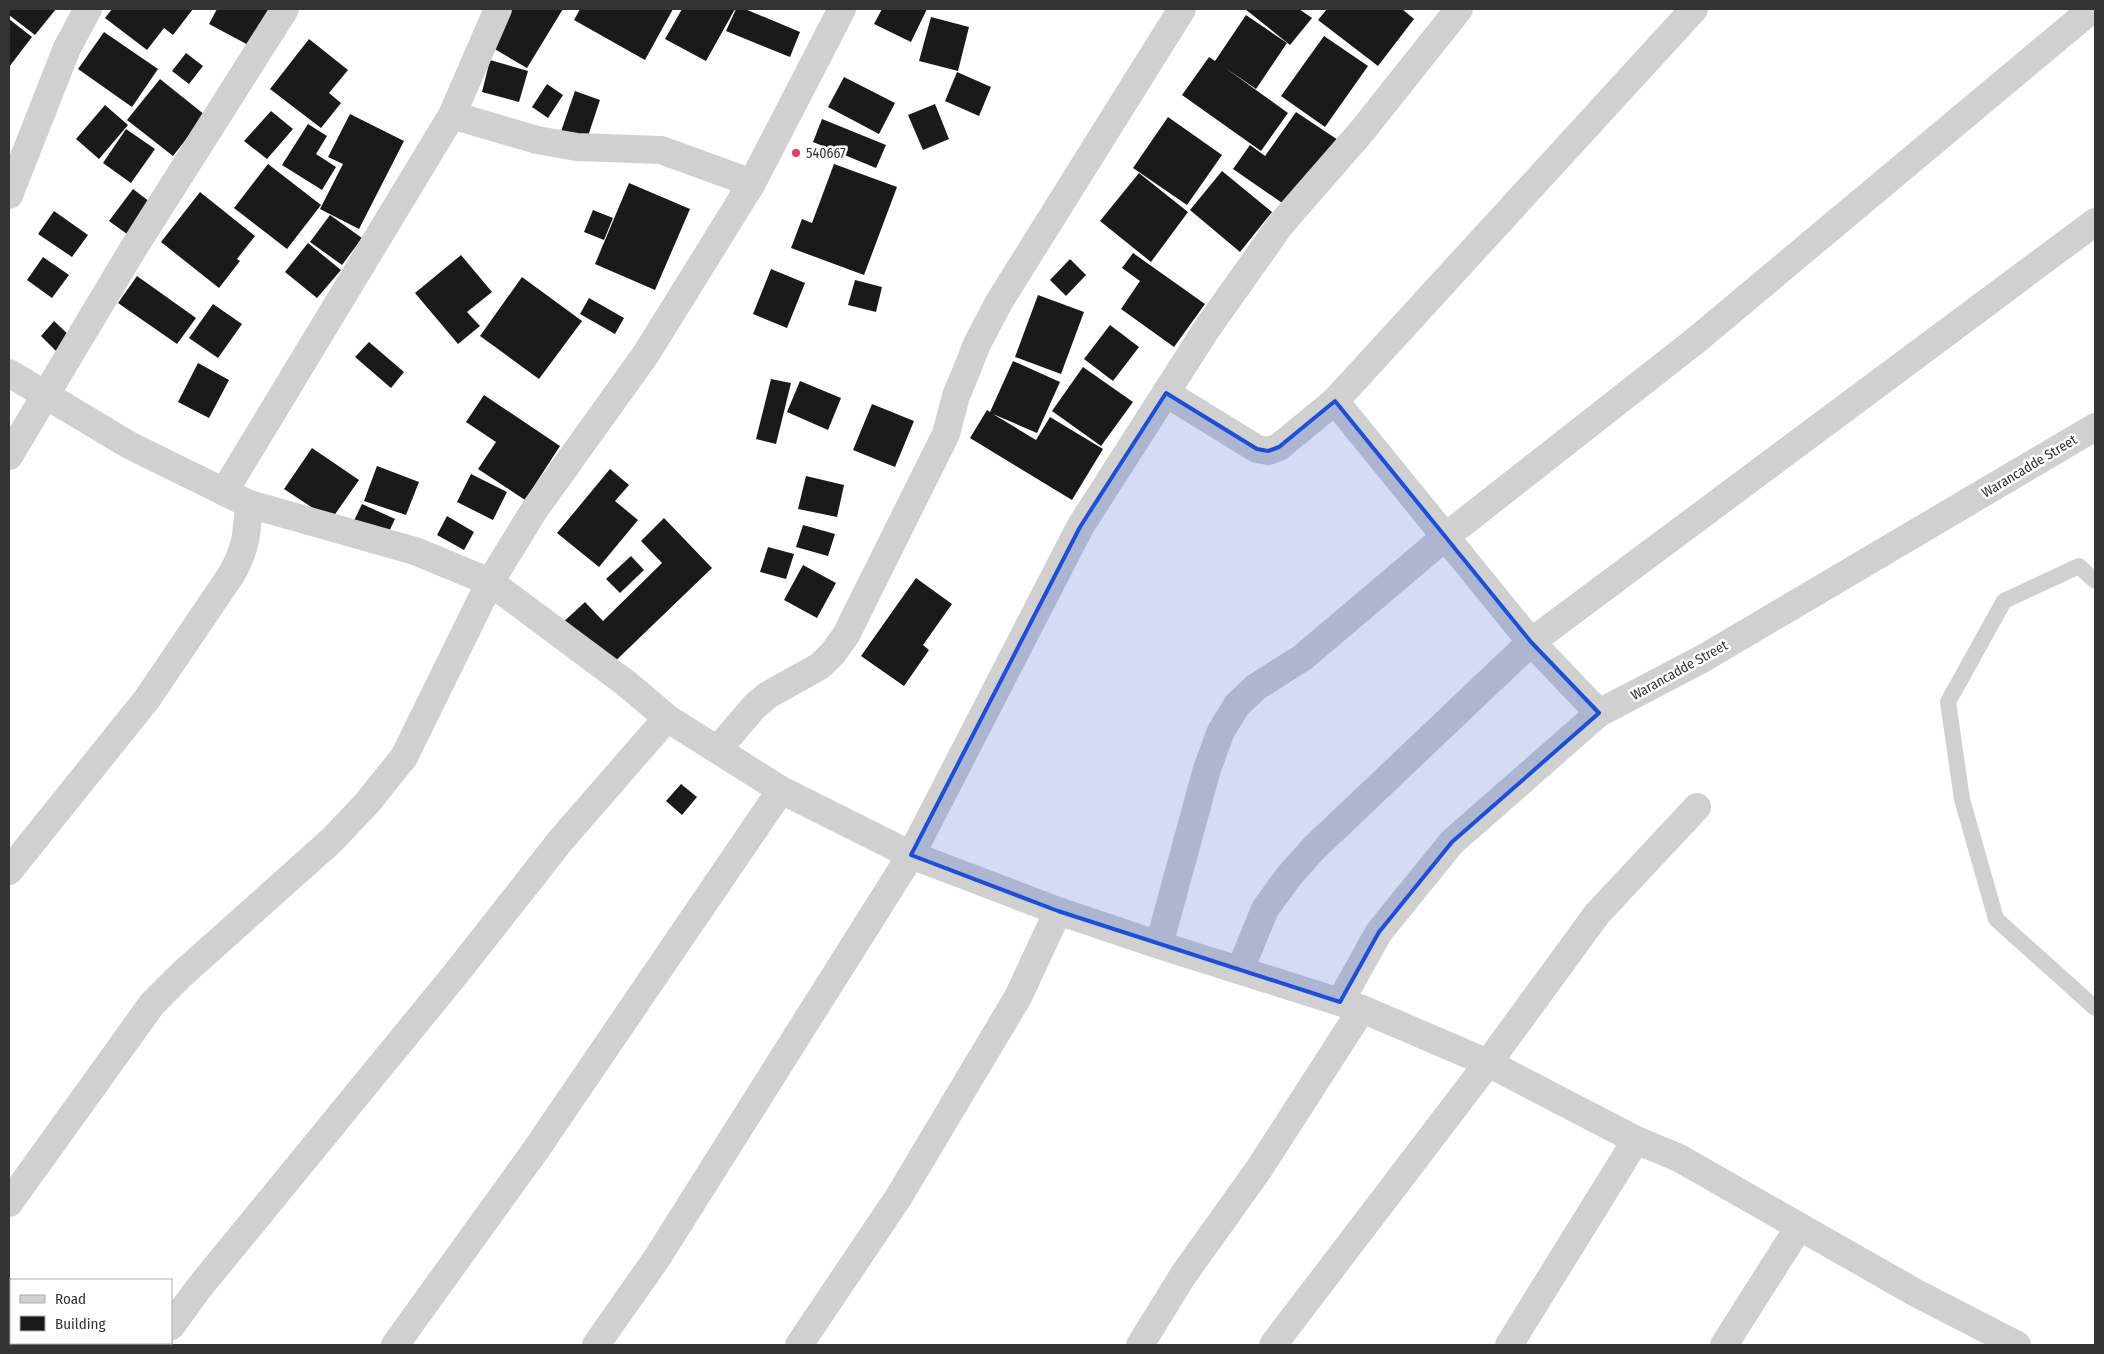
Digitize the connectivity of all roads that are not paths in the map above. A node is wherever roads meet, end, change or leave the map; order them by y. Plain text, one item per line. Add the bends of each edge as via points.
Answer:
1 (88, 9) edge
2 (285, 9) edge
3 (498, 9) edge
4 (842, 9) edge
5 (1182, 9) edge
6 (1459, 9) edge
7 (1694, 9) edge
8 (2083, 14) edge
9 (452, 115) junction
10 (752, 183) junction
11 (9, 195) edge
12 (2095, 222) edge
13 (9, 373) edge
14 (1166, 393) junction
15 (46, 395) junction
16 (1335, 401) junction
17 (2095, 427) edge
18 (9, 456) edge
19 (224, 492) junction
20 (249, 504) junction
21 (1445, 537) junction
22 (2095, 581) edge
23 (490, 582) junction
24 (1531, 642) junction
25 (1599, 713) junction
26 (667, 718) junction
27 (718, 749) junction
28 (780, 790) junction
29 (1697, 807) dead end
30 (911, 855) junction
31 (9, 871) edge
32 (1058, 911) junction
33 (1159, 945) junction
34 (1240, 970) junction
35 (1351, 1005) junction
36 (2095, 1008) edge
37 (1488, 1062) junction
38 (1636, 1140) junction
39 (9, 1203) edge
40 (1799, 1227) junction
41 (172, 1325) edge
42 (394, 1345) edge
43 (596, 1345) edge
44 (799, 1345) edge
45 (1140, 1345) edge
46 (1272, 1345) edge
47 (1509, 1345) edge
48 (1724, 1345) edge
49 (2017, 1345) edge

1 - 11 street via 67,48
2 - 15 street via 133,249
3 - 9 street
4 - 10 street
5 - 27 street via 999,302 956,396 946,434 846,635 820,666 768,695 754,707
6 - 14 street via 1362,131 1280,224
7 - 16 street
8 - 21 street via 1695,341
9 - 10 street via 545,141 577,146 661,150
9 - 19 street
10 - 23 street via 646,354 535,509
12 - 24 street
13 - 15 street
14 - 16 street via 1257,449 1268,451 1279,447
14 - 30 street via 1080,527
15 - 18 street
15 - 19 street via 129,445
16 - 21 street
17 - 25 street, Warancadde Street via 1702,659
19 - 20 street
20 - 23 street via 415,551
20 - 31 street via 247,536 231,575 147,699
21 - 24 street
21 - 33 street via 1302,658 1256,687 1237,705 1221,731 1207,769
22 - 36 lane via 2080,566 2004,601 1948,702 1962,799 1996,919
23 - 26 street
23 - 39 street via 404,757 367,804 332,840 152,1004
24 - 25 street
24 - 34 street via 1288,876 1265,910
25 - 35 street, Warancadde Street via 1452,842 1379,932
26 - 27 street
26 - 41 street via 561,840
27 - 28 street
28 - 30 street
28 - 42 street via 535,1151
29 - 37 street via 1597,914
30 - 32 street
30 - 43 street via 657,1258
32 - 33 street
32 - 44 street via 1018,997 898,1198
33 - 34 street
34 - 35 street
35 - 37 street
35 - 45 street, Warancadde Street via 1259,1169 1184,1274
37 - 38 street
37 - 46 street
38 - 40 street via 1679,1158
38 - 47 street
40 - 48 street
40 - 49 street

